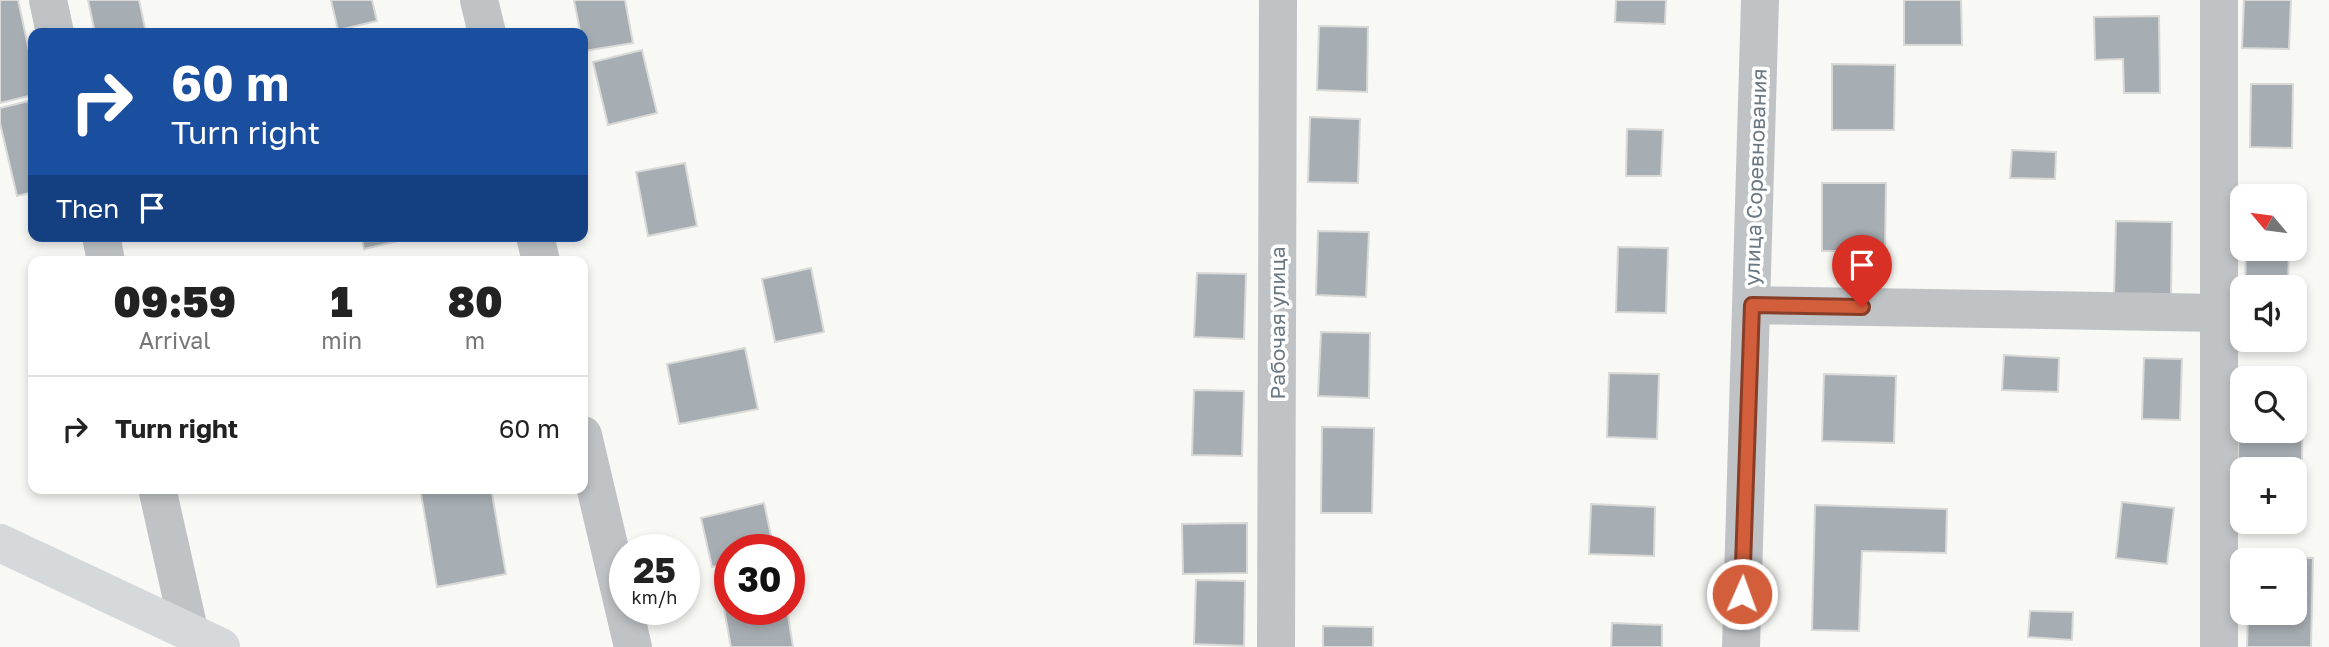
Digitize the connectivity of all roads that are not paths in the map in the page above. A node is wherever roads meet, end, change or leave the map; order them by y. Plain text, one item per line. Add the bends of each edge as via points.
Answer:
1 (48, 0) edge
2 (479, 0) edge
3 (1278, 0) edge
4 (1760, 0) edge
5 (2219, 0) edge
6 (54, 28) edge
7 (486, 28) edge
8 (1752, 305) junction
9 (2219, 313) junction
10 (588, 456) edge
11 (159, 494) edge
12 (0, 543) edge
13 (205, 638) edge
14 (633, 647) edge
15 (1276, 647) edge
16 (1741, 647) edge
17 (2219, 647) edge

1 - 6 street
2 - 7 street
3 - 15 street, Рабочая улица
4 - 8 street, улица Соревнования
5 - 9 street
8 - 9 street
8 - 16 street, улица Соревнования
9 - 17 street
10 - 14 street
11 - 13 street
12 - 13 main road

